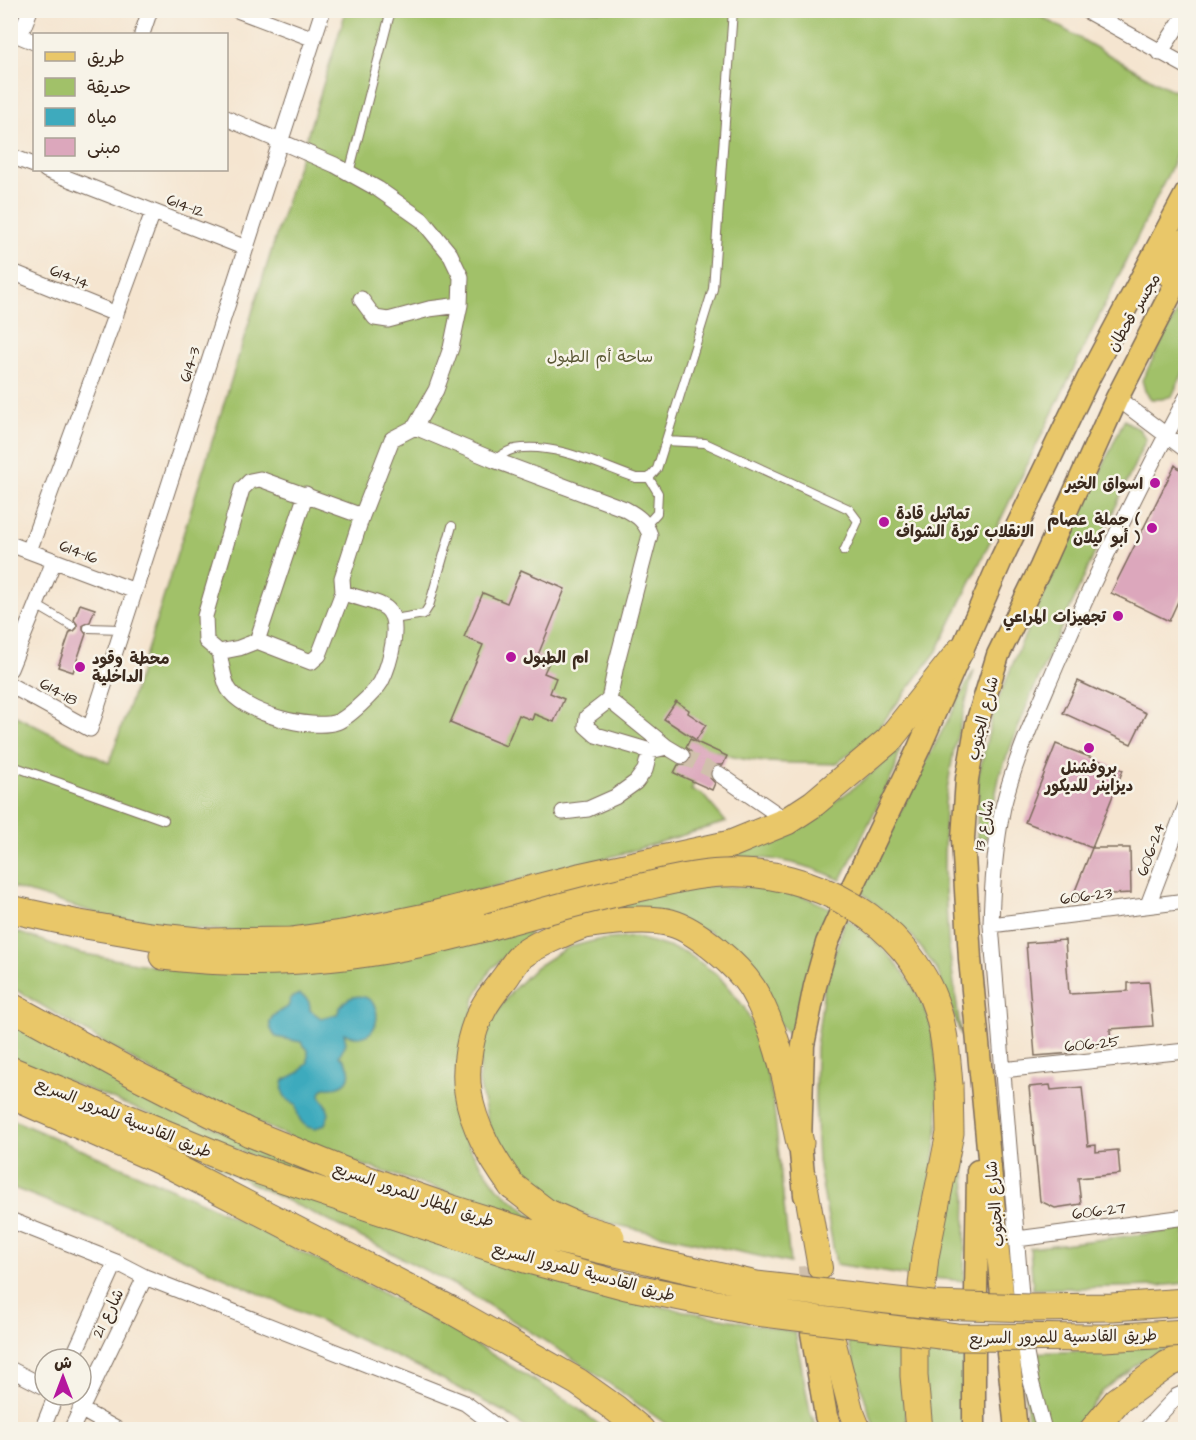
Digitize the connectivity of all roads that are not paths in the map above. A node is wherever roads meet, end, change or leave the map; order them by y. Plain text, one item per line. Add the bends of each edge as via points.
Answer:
1 (30, 10) edge
2 (150, 10) edge
3 (237, 10) edge
4 (323, 10) edge
5 (391, 10) edge
6 (733, 10) edge
7 (1085, 10) edge
8 (1185, 13) edge
9 (142, 33) edge
10 (22, 37) edge
11 (314, 39) junction
12 (1160, 53) junction
13 (1185, 66) edge
14 (228, 119) edge
15 (281, 141) junction
16 (10, 156) edge
17 (33, 164) edge
18 (49, 171) edge
19 (349, 173) junction
20 (1185, 194) edge
21 (153, 212) junction
22 (1185, 216) edge
23 (1185, 239) edge
24 (246, 248) junction
25 (1185, 264) edge
26 (10, 271) edge
27 (1152, 293) junction
28 (361, 299) dead end
29 (460, 305) junction
30 (116, 314) junction
31 (1185, 398) edge
32 (1076, 406) junction
33 (1112, 407) junction
34 (415, 427) junction
35 (1166, 435) junction
36 (666, 441) junction
37 (1185, 450) edge
38 (494, 460) junction
39 (650, 478) junction
40 (306, 494) junction
41 (362, 516) junction
42 (646, 525) junction
43 (452, 526) dead end
44 (10, 544) edge
45 (844, 550) dead end
46 (29, 551) junction
47 (54, 561) junction
48 (135, 591) junction
49 (343, 592) junction
50 (36, 605) junction
51 (394, 619) junction
52 (72, 626) dead end
53 (88, 628) dead end
54 (122, 629) junction
55 (257, 641) junction
56 (960, 651) junction
57 (219, 652) junction
58 (10, 669) edge
59 (10, 685) edge
60 (609, 700) junction
61 (90, 729) joint
62 (667, 747) junction
63 (650, 752) junction
64 (682, 756) tunnel mouth
65 (10, 765) edge
66 (719, 774) tunnel mouth
67 (1185, 805) edge
68 (563, 812) dead end
69 (164, 820) dead end
70 (787, 820) junction
71 (1185, 901) edge
72 (1148, 906) junction
73 (10, 910) edge
74 (991, 925) junction
75 (10, 1006) edge
76 (977, 1043) junction
77 (1185, 1051) edge
78 (10, 1070) edge
79 (1002, 1070) junction
80 (10, 1095) edge
81 (800, 1143) junction
82 (804, 1177) joint
83 (1185, 1217) edge
84 (10, 1220) edge
85 (1017, 1239) junction
86 (116, 1262) junction
87 (814, 1267) tunnel mouth
88 (145, 1277) junction
89 (922, 1285) dead end
90 (976, 1293) dead end
91 (848, 1295) junction
92 (1012, 1295) joint
93 (1185, 1302) edge
94 (1185, 1333) edge
95 (822, 1335) joint
96 (914, 1346) dead end
97 (77, 1347) edge
98 (974, 1350) dead end
99 (1014, 1356) joint
100 (1185, 1356) edge
101 (10, 1369) edge
102 (33, 1380) edge
103 (1185, 1392) edge
104 (51, 1407) edge
105 (80, 1409) junction
106 (42, 1430) edge
107 (71, 1430) edge
108 (118, 1430) edge
109 (501, 1430) edge
110 (641, 1430) edge
111 (831, 1430) edge
112 (859, 1430) edge
113 (919, 1430) edge
114 (974, 1430) edge
115 (1016, 1430) edge
116 (1044, 1430) edge
117 (1093, 1430) edge
118 (1145, 1430) edge

1 - 10 street
2 - 9 street
3 - 11 street
4 - 11 street, 614-3
5 - 19 lane
6 - 36 lane via 713,289
7 - 12 street
8 - 12 street
11 - 15 street, 614-3
12 - 13 street
14 - 15 street
15 - 19 street
15 - 24 street, 614-3
16 - 17 street
18 - 21 street, 614-12
19 - 29 street via 422,220 450,254 461,277
20 - 32 main road
21 - 24 street, 614-12
21 - 30 street
22 - 27 main road, مجسر قحطان
23 - 27 main road, مجسر قحطان
24 - 48 street, 614-3
25 - 33 main road
26 - 30 street, 614-14
27 - 32 main road, مجسر قحطان
27 - 33 main road, مجسر قحطان
28 - 29 street via 375,318 388,320
29 - 34 street via 443,375
30 - 46 street
31 - 35 street, شارع 13
32 - 56 main road
33 - 35 street
33 - 76 main road, شارع الجنوب via 998,655 977,723 967,779 963,839
34 - 38 street
34 - 41 street via 392,440
35 - 37 street
35 - 74 street, شارع 13 via 1085,600 1015,767 996,845
36 - 39 lane
36 - 45 lane via 705,443 849,509 858,521
38 - 39 lane via 512,449 536,447
38 - 42 street via 626,509
39 - 42 lane via 658,493 657,513
40 - 41 street
40 - 55 street
40 - 57 street via 260,479 250,481 242,489 206,616 206,641
41 - 49 street via 342,578
42 - 60 street via 650,535
43 - 51 lane via 429,606 424,614
44 - 46 street, 614-16
46 - 47 street, 614-16
47 - 48 street, 614-16
47 - 50 street
48 - 54 street, 614-3
49 - 51 street via 386,608
49 - 55 street via 319,655 311,662
50 - 52 lane
50 - 58 street
51 - 57 street via 394,643 381,682 338,722 313,724 276,718 240,700 228,688
53 - 54 lane
54 - 61 street, 614-3
55 - 57 street
56 - 70 highway via 890,740 813,804
56 - 81 main road via 827,943 803,1045
59 - 61 street, 614-18
60 - 62 street
60 - 63 street via 587,717 586,726 596,735
62 - 63 street
62 - 64 street
63 - 68 street via 636,783 588,808
65 - 69 lane
66 - 70 street
67 - 72 street, 606-24
70 - 73 highway via 731,844 579,877 421,918 291,941 208,942 150,936
71 - 72 street, 606-23
72 - 74 street, 606-23
73 - 89 highway, bridge via 147,954 207,961 277,961 332,958 409,946 606,894 683,878 759,874 791,879 822,890 855,905 884,929 922,975 937,1007 946,1042 950,1133
74 - 79 street, شارع 13
75 - 91 highway, طريق المطار للمرور السريع, bridge via 136,1076 250,1132 448,1208 532,1234 756,1285
76 - 90 main road, شارع الجنوب
76 - 92 main road, شارع الجنوب
77 - 79 street, 606-25
78 - 94 highway, طريق القادسية للمرور السريع, bridge via 242,1165 525,1259 626,1286 756,1312 957,1337 1104,1338
79 - 85 street, شارع 13
80 - 110 highway via 172,1166 453,1311 578,1382
81 - 82 main road
81 - 91 highway, bridge via 779,1049 751,986 730,961 672,923 634,920 584,925 521,956 482,1010 468,1049 468,1092 477,1127 512,1186 546,1212 582,1228 701,1261
82 - 87 highway
83 - 85 street, 606-27
84 - 86 street
85 - 92 street, شارع 13
86 - 88 street
86 - 97 street, شارع 21
88 - 105 street, شارع 21
88 - 109 street via 465,1403
91 - 93 highway, طريق القادسية للمرور السريع, bridge via 932,1305 1031,1308
95 - 111 main road via 826,1416
95 - 112 highway
96 - 113 highway
98 - 114 main road
99 - 115 main road
99 - 116 street
100 - 117 highway via 1117,1401
101 - 102 street
103 - 118 street
104 - 106 street
105 - 107 street, شارع 21
105 - 108 street

